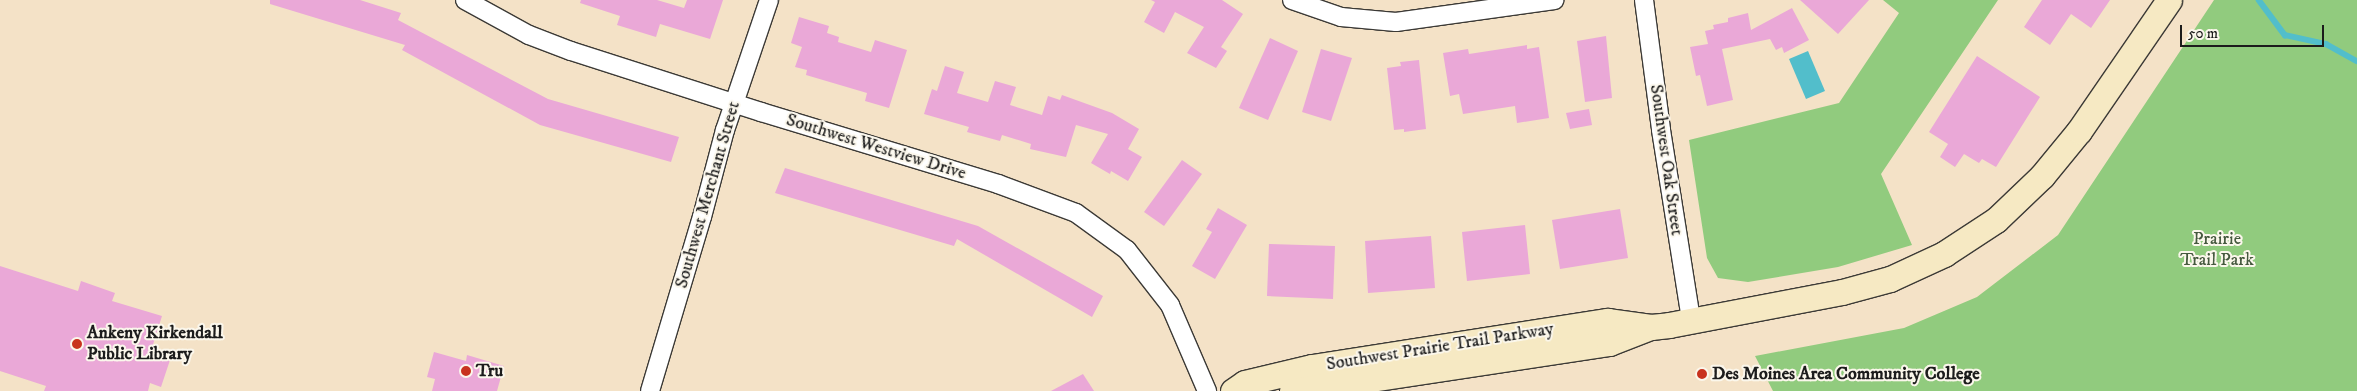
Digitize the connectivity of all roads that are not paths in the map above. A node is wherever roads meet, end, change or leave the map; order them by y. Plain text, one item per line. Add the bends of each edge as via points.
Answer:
1 (465, 0) edge
2 (770, 0) edge
3 (1292, 0) edge
4 (1554, 0) edge
5 (1644, 0) edge
6 (2169, 0) edge
7 (734, 103) junction
8 (1691, 320) junction
9 (1651, 327) junction
10 (650, 391) edge
11 (1207, 391) edge
12 (1232, 391) edge
13 (1292, 391) edge

1 - 7 street, Southwest Westview Drive via 529,36
2 - 7 street, Southwest Merchant Street
3 - 4 street via 1341,17 1396,22
5 - 8 street, Southwest Oak Street
6 - 8 street, Southwest Prairie Trail Parkway via 2079,131 2042,176 1996,220 1944,254 1890,279 1842,292
7 - 10 street, Southwest Merchant Street
7 - 11 street, Southwest Westview Drive via 998,184 1076,213 1127,250 1170,305
8 - 9 street, Southwest Prairie Trail Parkway
9 - 12 street, Southwest Prairie Trail Parkway via 1607,320 1312,367 1245,383
9 - 13 street, Southwest Prairie Trail Parkway via 1609,343

